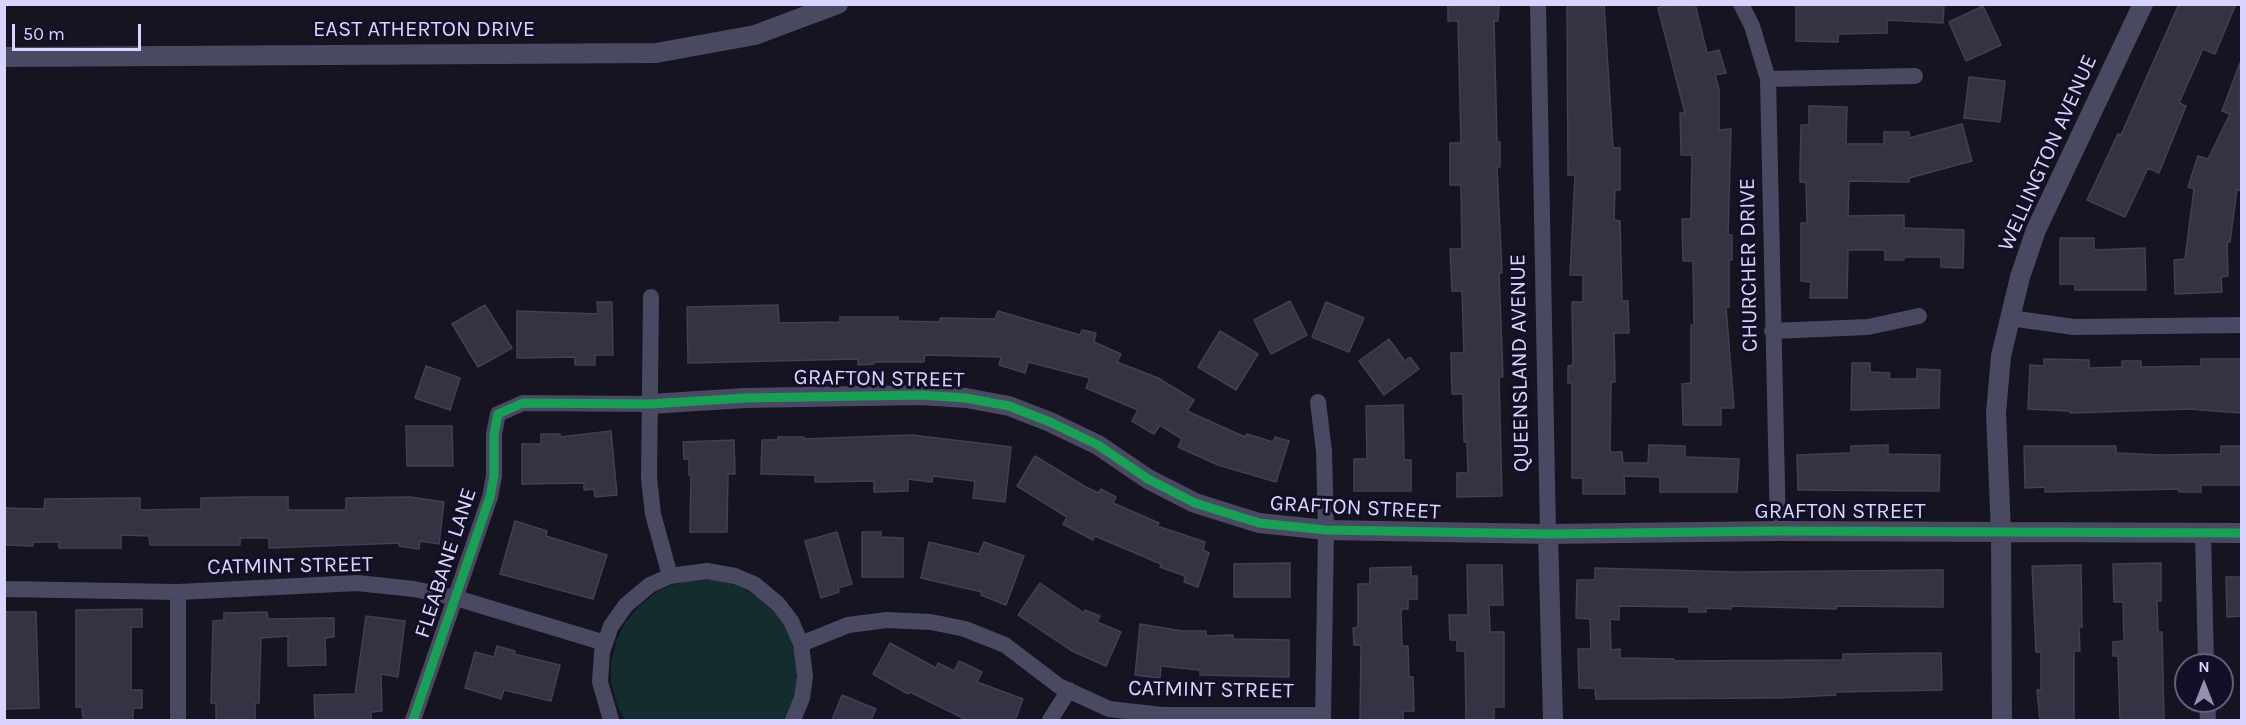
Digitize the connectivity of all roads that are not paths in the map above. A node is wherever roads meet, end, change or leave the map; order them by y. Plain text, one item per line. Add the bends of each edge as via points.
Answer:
1 (838, 4) edge
2 (1538, 4) edge
3 (1741, 4) edge
4 (2143, 4) edge
5 (4, 57) edge
6 (1915, 76) dead end
7 (1768, 79) junction
8 (651, 297) dead end
9 (1919, 316) dead end
10 (2010, 318) junction
11 (2241, 325) edge
12 (1772, 331) junction
13 (1318, 402) dead end
14 (650, 404) junction
15 (498, 414) joint
16 (1326, 530) junction
17 (1778, 531) junction
18 (2001, 533) junction
19 (2241, 533) edge
20 (1548, 534) junction
21 (2203, 534) junction
22 (670, 576) junction
23 (4, 590) edge
24 (178, 592) junction
25 (456, 598) junction
26 (605, 643) junction
27 (801, 645) junction
28 (2206, 653) edge
29 (1069, 690) junction
30 (1323, 718) edge
31 (178, 720) edge
32 (413, 720) edge
33 (611, 720) edge
34 (793, 720) edge
35 (1050, 720) edge
36 (1553, 720) edge
37 (2002, 720) edge

1 - 5 street, EAST ATHERTON DRIVE via 755,35 656,53
2 - 20 street, QUEENSLAND AVENUE
3 - 7 street, CHURCHER DRIVE
4 - 10 street, WELLINGTON AVENUE via 2036,230
6 - 7 street
7 - 12 street, CHURCHER DRIVE
8 - 14 street
9 - 12 street via 1868,327
10 - 11 street via 2083,327
10 - 18 street, WELLINGTON AVENUE via 2001,356 1996,413
12 - 17 street, CHURCHER DRIVE
13 - 16 street
14 - 15 street, GRAFTON STREET via 523,402
14 - 16 street, GRAFTON STREET via 909,395 966,398 1009,406 1098,445 1148,479 1196,502 1259,523
14 - 22 street via 653,514
15 - 25 street, FLEABANE LANE via 490,497
16 - 20 street, GRAFTON STREET
16 - 30 street
17 - 18 street, GRAFTON STREET
17 - 20 street, GRAFTON STREET
18 - 21 street, GRAFTON STREET
18 - 37 street, WELLINGTON AVENUE
19 - 21 street, GRAFTON STREET
20 - 36 street, QUEENSLAND AVENUE
21 - 28 street
22 - 26 street via 650,585 626,604
22 - 27 street via 707,571 754,584 778,604
23 - 24 street, CATMINT STREET
24 - 25 street, CATMINT STREET via 357,583
24 - 31 street
25 - 26 street, CATMINT STREET
25 - 32 street, FLEABANE LANE
26 - 33 street via 600,682
27 - 29 street, CATMINT STREET via 848,625 887,620 931,622 965,629 1005,645
27 - 34 street via 805,676
29 - 30 street, CATMINT STREET via 1109,710 1162,716
29 - 35 street

